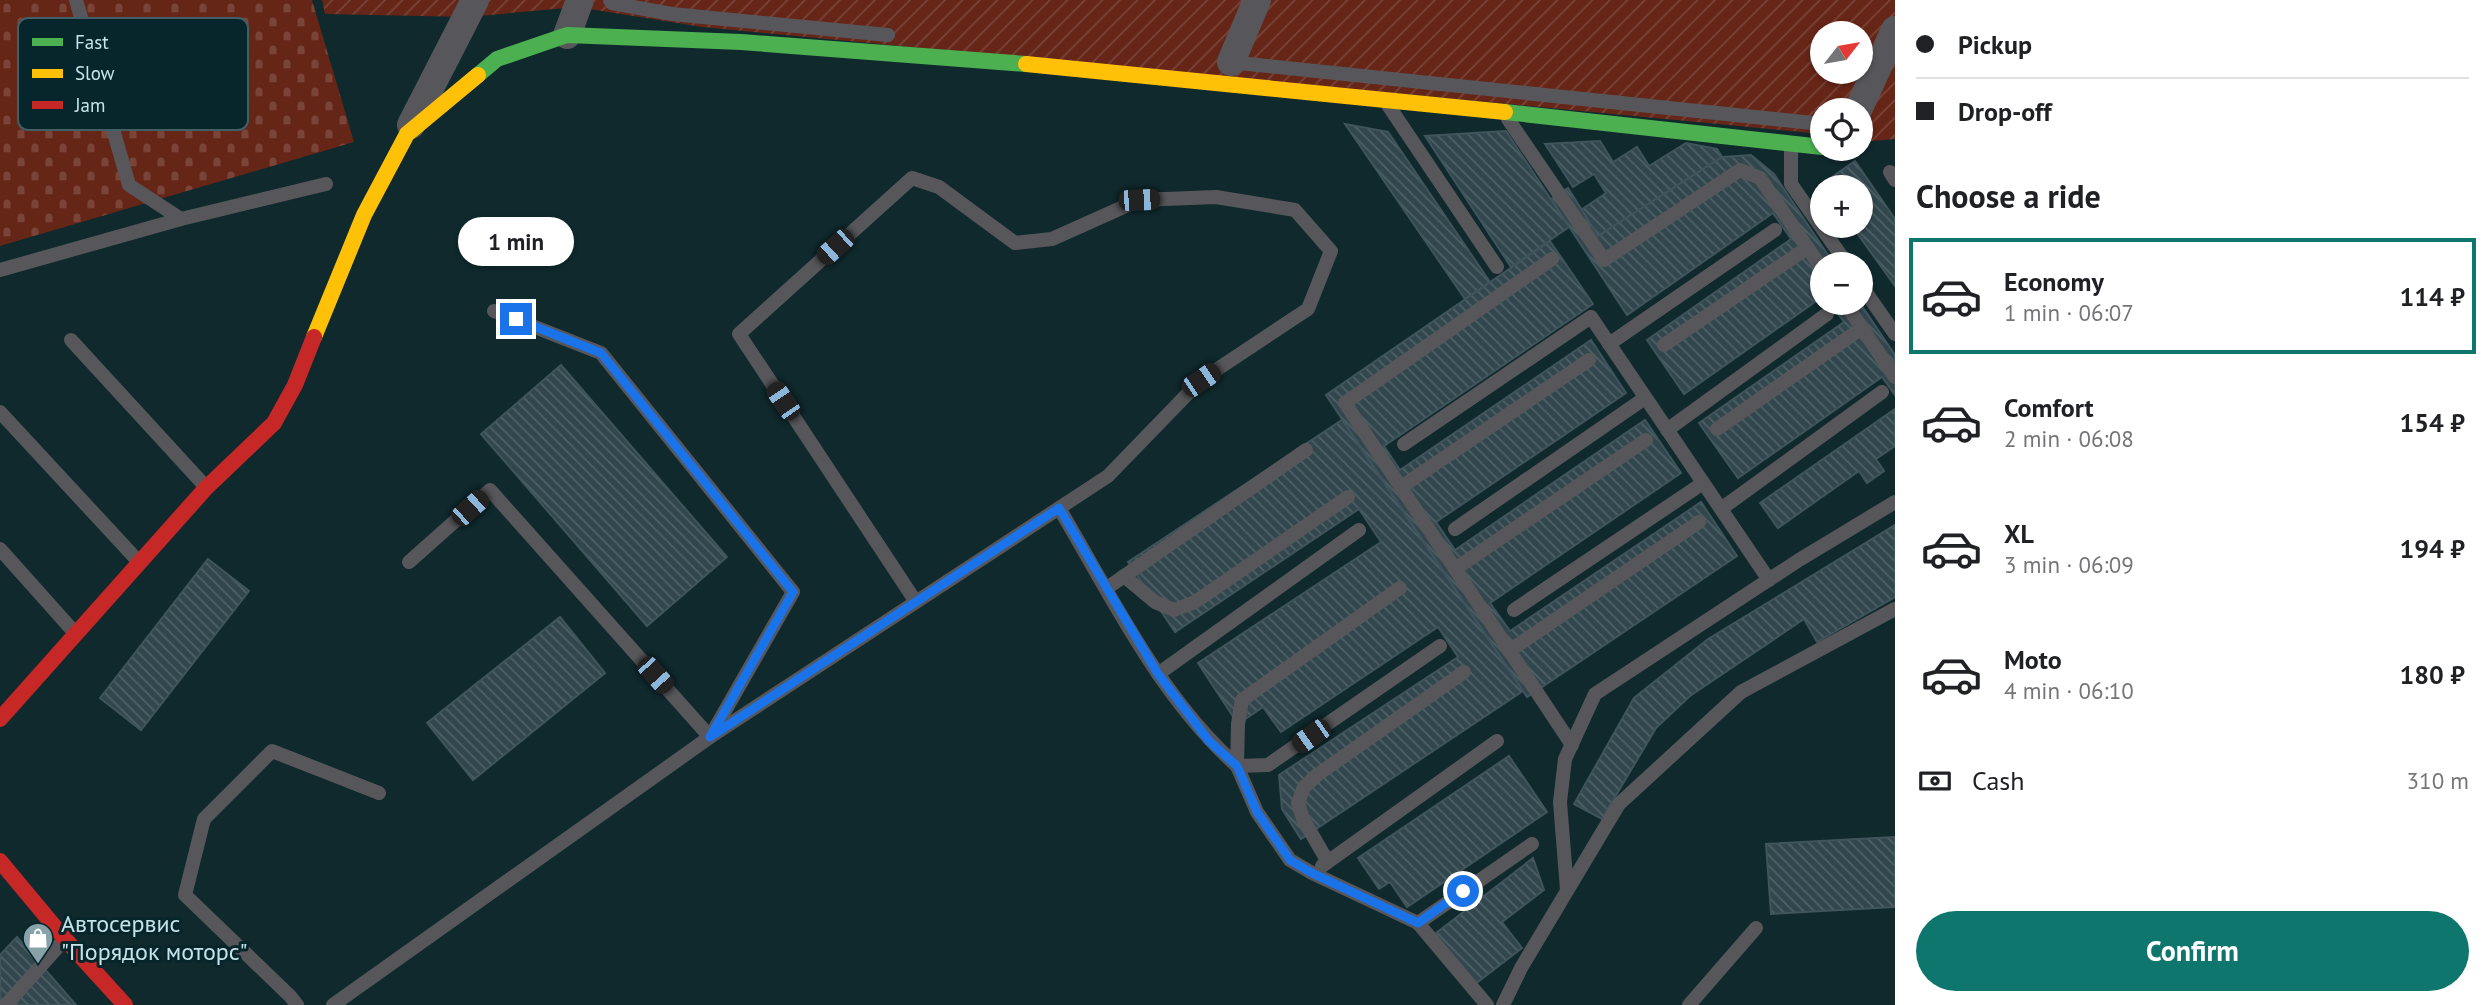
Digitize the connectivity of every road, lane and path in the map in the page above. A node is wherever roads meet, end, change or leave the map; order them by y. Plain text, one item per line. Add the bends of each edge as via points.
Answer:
1 (76, 0) edge
2 (475, 0) edge
3 (580, 0) edge
4 (610, 0) edge
5 (1257, 0) edge
6 (81, 18) edge
7 (1895, 30) edge
8 (567, 35) junction
9 (901, 36) dead end
10 (1024, 49) dead end
11 (1214, 65) junction
12 (1383, 98) junction
13 (1864, 98) edge
14 (1503, 112) junction
15 (1810, 123) edge
16 (113, 130) edge
17 (407, 134) junction
18 (1791, 144) junction
19 (1810, 146) edge
20 (327, 184) dead end
21 (181, 219) junction
22 (1774, 230) dead end
23 (1807, 248) junction
24 (1810, 252) edge
25 (1839, 252) edge
26 (1552, 260) dead end
27 (1497, 267) dead end
28 (0, 270) edge
29 (1873, 303) edge
30 (494, 311) dead end
31 (1826, 315) edge
32 (1853, 315) edge
33 (1861, 327) junction
34 (1895, 334) edge
35 (71, 340) dead end
36 (1609, 344) junction
37 (1664, 345) dead end
38 (1589, 359) dead end
39 (1895, 377) edge
40 (1882, 392) dead end
41 (1645, 398) junction
42 (0, 412) edge
43 (1717, 429) dead end
44 (1667, 430) junction
45 (1646, 440) dead end
46 (1404, 444) dead end
47 (1306, 450) dead end
48 (1703, 483) junction
49 (1401, 487) junction
50 (206, 488) junction
51 (1348, 497) dead end
52 (1895, 502) edge
53 (1059, 508) junction
54 (1721, 509) junction
55 (1699, 522) dead end
56 (1455, 529) dead end
57 (1359, 530) dead end
58 (0, 549) edge
59 (410, 562) dead end
60 (141, 564) junction
61 (1455, 569) junction
62 (1124, 576) junction
63 (1769, 580) junction
64 (1107, 588) junction
65 (1400, 588) dead end
66 (916, 602) junction
67 (1895, 609) edge
68 (1514, 610) dead end
69 (75, 633) junction
70 (1440, 646) dead end
71 (1510, 651) junction
72 (1464, 673) dead end
73 (1158, 674) junction
74 (3, 710) edge
75 (710, 737) junction
76 (1497, 741) dead end
77 (1572, 745) junction
78 (1237, 766) junction
79 (379, 793) dead end
80 (1532, 844) dead end
81 (0, 862) edge
82 (1328, 862) junction
83 (1312, 873) junction
84 (1567, 890) junction
85 (1418, 923) junction
86 (1756, 928) dead end
87 (65, 939) junction
88 (6, 1005) edge
89 (125, 1005) edge
90 (297, 1005) edge
91 (333, 1005) edge
92 (1487, 1005) edge
93 (1503, 1005) edge
94 (1689, 1005) edge

1 - 6 lane
2 - 17 street
3 - 8 street
4 - 9 lane via 672,14
5 - 11 street
7 - 13 street
8 - 12 street via 1103,70
8 - 17 street via 497,59
10 - 11 lane
11 - 15 lane
12 - 14 street
12 - 27 lane
14 - 18 street
14 - 23 lane via 1604,260 1740,170 1760,178
16 - 21 lane via 129,185
17 - 50 street via 364,215 295,385 274,423
18 - 19 street
18 - 25 lane via 1791,184
20 - 21 lane
21 - 28 lane
22 - 36 lane
23 - 24 lane
23 - 37 lane
26 - 49 lane via 1345,403
29 - 34 lane
30 - 75 lane via 601,353 793,592
31 - 44 lane
32 - 33 lane
33 - 39 lane
33 - 43 lane
35 - 50 lane
36 - 41 lane
36 - 46 lane via 1591,317
38 - 49 lane
40 - 54 lane
41 - 44 lane
41 - 56 lane
42 - 60 lane
44 - 48 lane
45 - 61 lane
47 - 62 lane
48 - 54 lane
48 - 68 lane
49 - 61 lane
50 - 60 street
51 - 62 lane via 1195,602 1174,610 1155,602
52 - 63 lane
53 - 64 lane
53 - 66 lane
53 - 66 lane via 1108,475 1201,380 1308,309 1331,251 1295,210 1216,197 1139,200 1052,239 1015,243 939,187 912,178 739,334
54 - 63 lane
55 - 71 lane
57 - 73 lane
58 - 69 lane
59 - 75 lane via 490,490
60 - 69 street
61 - 71 lane
62 - 64 lane
63 - 77 lane via 1595,694
64 - 73 lane
65 - 78 lane via 1242,700
66 - 75 lane
67 - 84 lane via 1741,692 1619,804
69 - 74 street
70 - 78 lane via 1268,765
71 - 77 lane
72 - 82 lane via 1304,787 1298,803 1303,819
73 - 78 lane via 1209,741
75 - 91 lane
76 - 82 lane
77 - 84 lane via 1565,759 1560,802
78 - 83 lane via 1257,812 1290,860
79 - 90 lane via 272,751 204,819 185,895
80 - 85 lane
81 - 87 street
82 - 83 lane
83 - 85 lane
84 - 93 lane
85 - 92 lane
86 - 94 lane
87 - 88 lane
87 - 89 street

